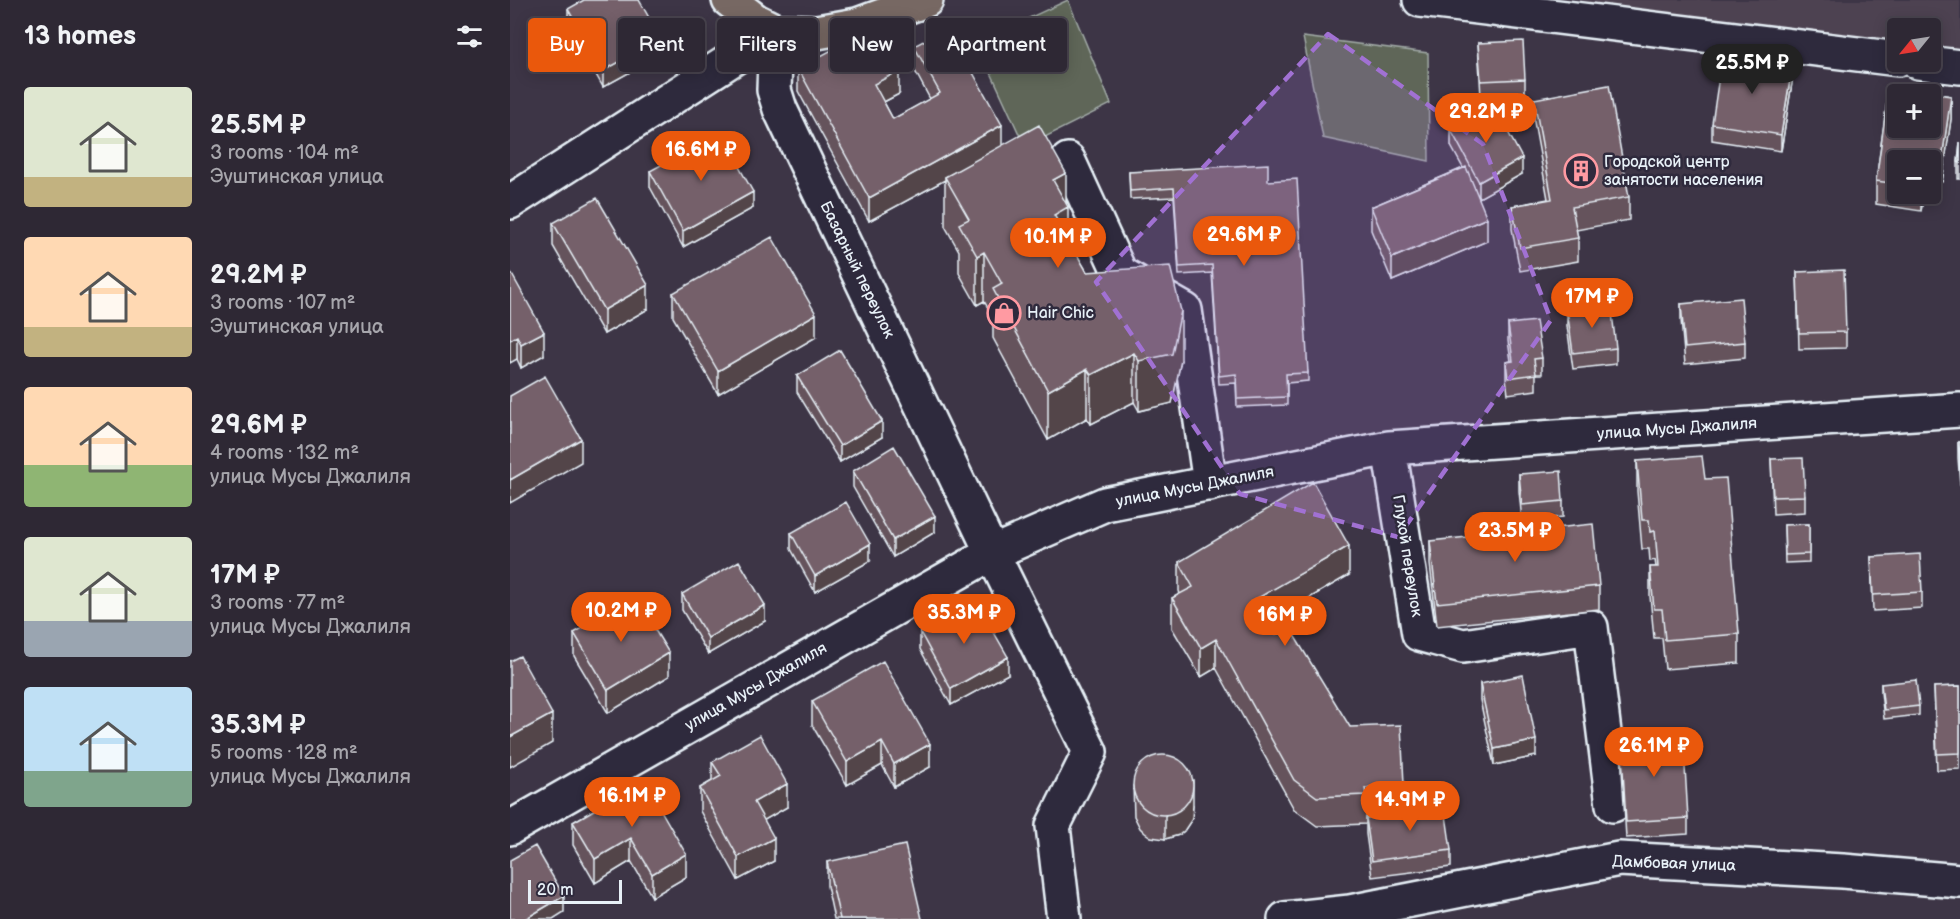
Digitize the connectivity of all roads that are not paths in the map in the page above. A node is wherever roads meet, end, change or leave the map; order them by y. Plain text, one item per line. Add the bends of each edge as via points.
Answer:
1 (729, 0) edge
2 (926, 0) edge
3 (1420, 0) edge
4 (752, 18) edge
5 (818, 32) edge
6 (1887, 58) edge
7 (1941, 65) edge
8 (1960, 67) edge
9 (717, 69) edge
10 (775, 72) edge
11 (1068, 160) dead end
12 (510, 202) edge
13 (1960, 410) edge
14 (1389, 448) junction
15 (1210, 484) junction
16 (992, 553) junction
17 (1612, 805) dead end
18 (510, 828) edge
19 (1960, 881) edge
20 (1064, 919) edge
21 (1285, 919) edge

1 - 4 main road
2 - 5 main road via 857,25
3 - 6 street
7 - 8 street
9 - 12 street
10 - 16 street, Базарный переулок via 774,90 780,109
11 - 15 street via 1120,273 1185,310
13 - 14 street, улица Мусы Джалиля
14 - 15 street, улица Мусы Джалиля
14 - 17 street, Глухой переулок via 1419,634 1463,646 1590,627
15 - 16 street, улица Мусы Джалиля via 1105,504
16 - 18 street, улица Мусы Джалиля
16 - 20 street, Базарный переулок via 1090,752 1053,826
19 - 21 street, Дамбовая улица via 1619,860 1350,912

